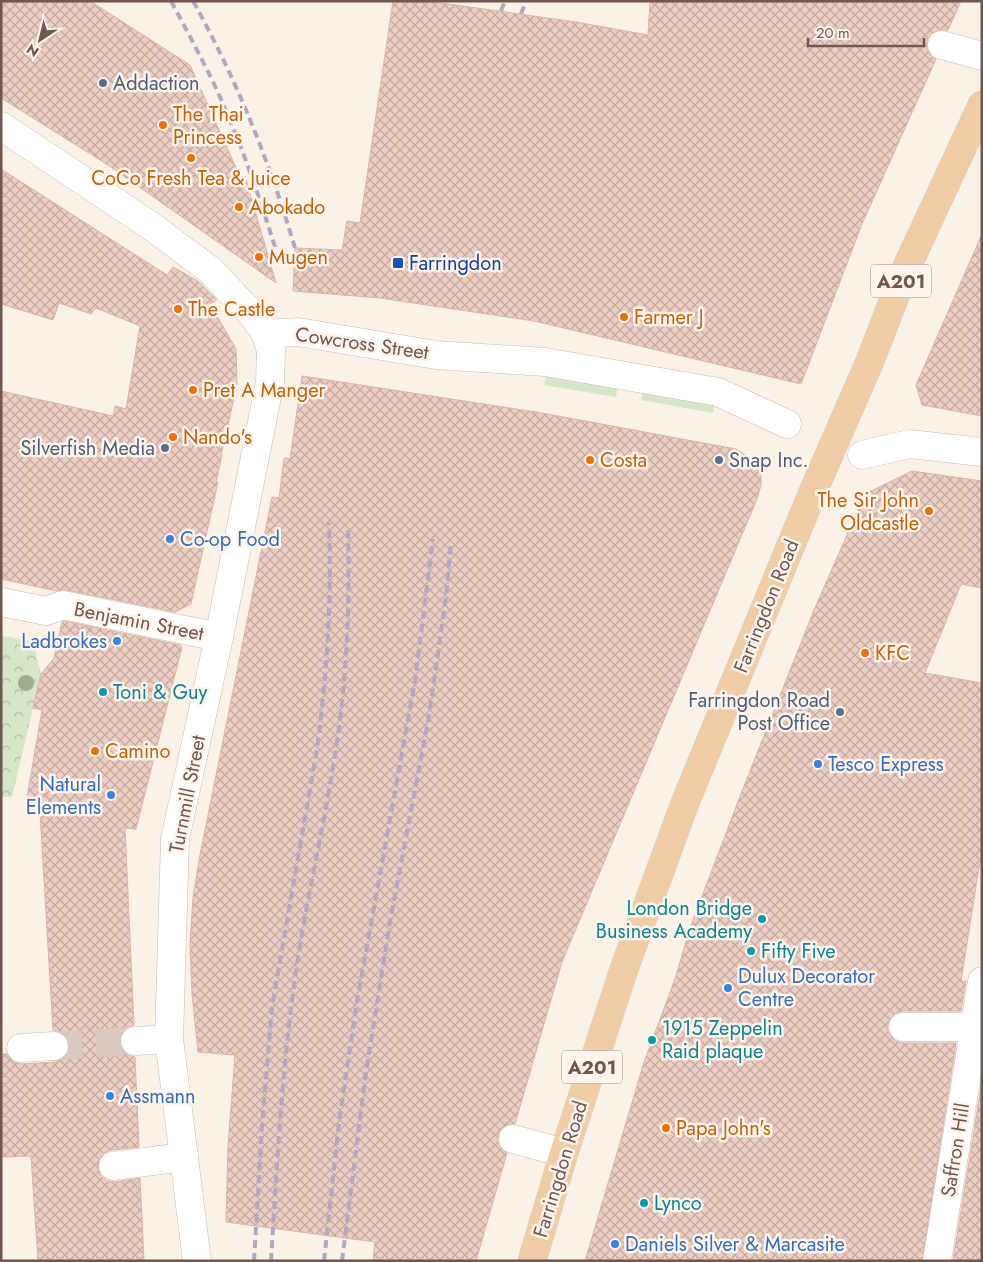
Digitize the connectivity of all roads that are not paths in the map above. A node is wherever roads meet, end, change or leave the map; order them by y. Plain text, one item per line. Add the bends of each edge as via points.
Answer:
1 (942, 45) dead end
2 (982, 56) edge
3 (982, 105) edge
4 (1, 126) edge
5 (266, 334) junction
6 (787, 424) dead end
7 (982, 452) edge
8 (862, 455) dead end
9 (1, 602) edge
10 (218, 637) junction
11 (982, 981) edge
12 (903, 1027) dead end
13 (975, 1027) junction
14 (169, 1039) junction
15 (135, 1041) tunnel mouth
16 (54, 1046) tunnel mouth
17 (21, 1048) dead end
18 (513, 1138) dead end
19 (564, 1153) junction
20 (184, 1157) junction
21 (113, 1166) dead end
22 (197, 1261) edge
23 (532, 1261) edge
24 (937, 1261) edge

1 - 2 street
3 - 19 main road, Farringdon Road / A201 via 904,273 685,802 624,969
4 - 5 street, Cowcross Street via 151,226 210,270 252,314
5 - 6 street, Cowcross Street via 298,332 436,354 545,362 718,392
5 - 10 street, Turnmill Street via 271,351 270,382
7 - 8 street via 909,444
9 - 10 street, Benjamin Street via 46,611 63,605
10 - 14 street, Turnmill Street via 175,839
11 - 13 street, Saffron Hill
12 - 13 street
13 - 24 street, Saffron Hill
14 - 15 street
14 - 20 street, Turnmill Street
16 - 17 street
18 - 19 street
19 - 23 main road, Farringdon Road / A201
20 - 21 street
20 - 22 street, Turnmill Street

